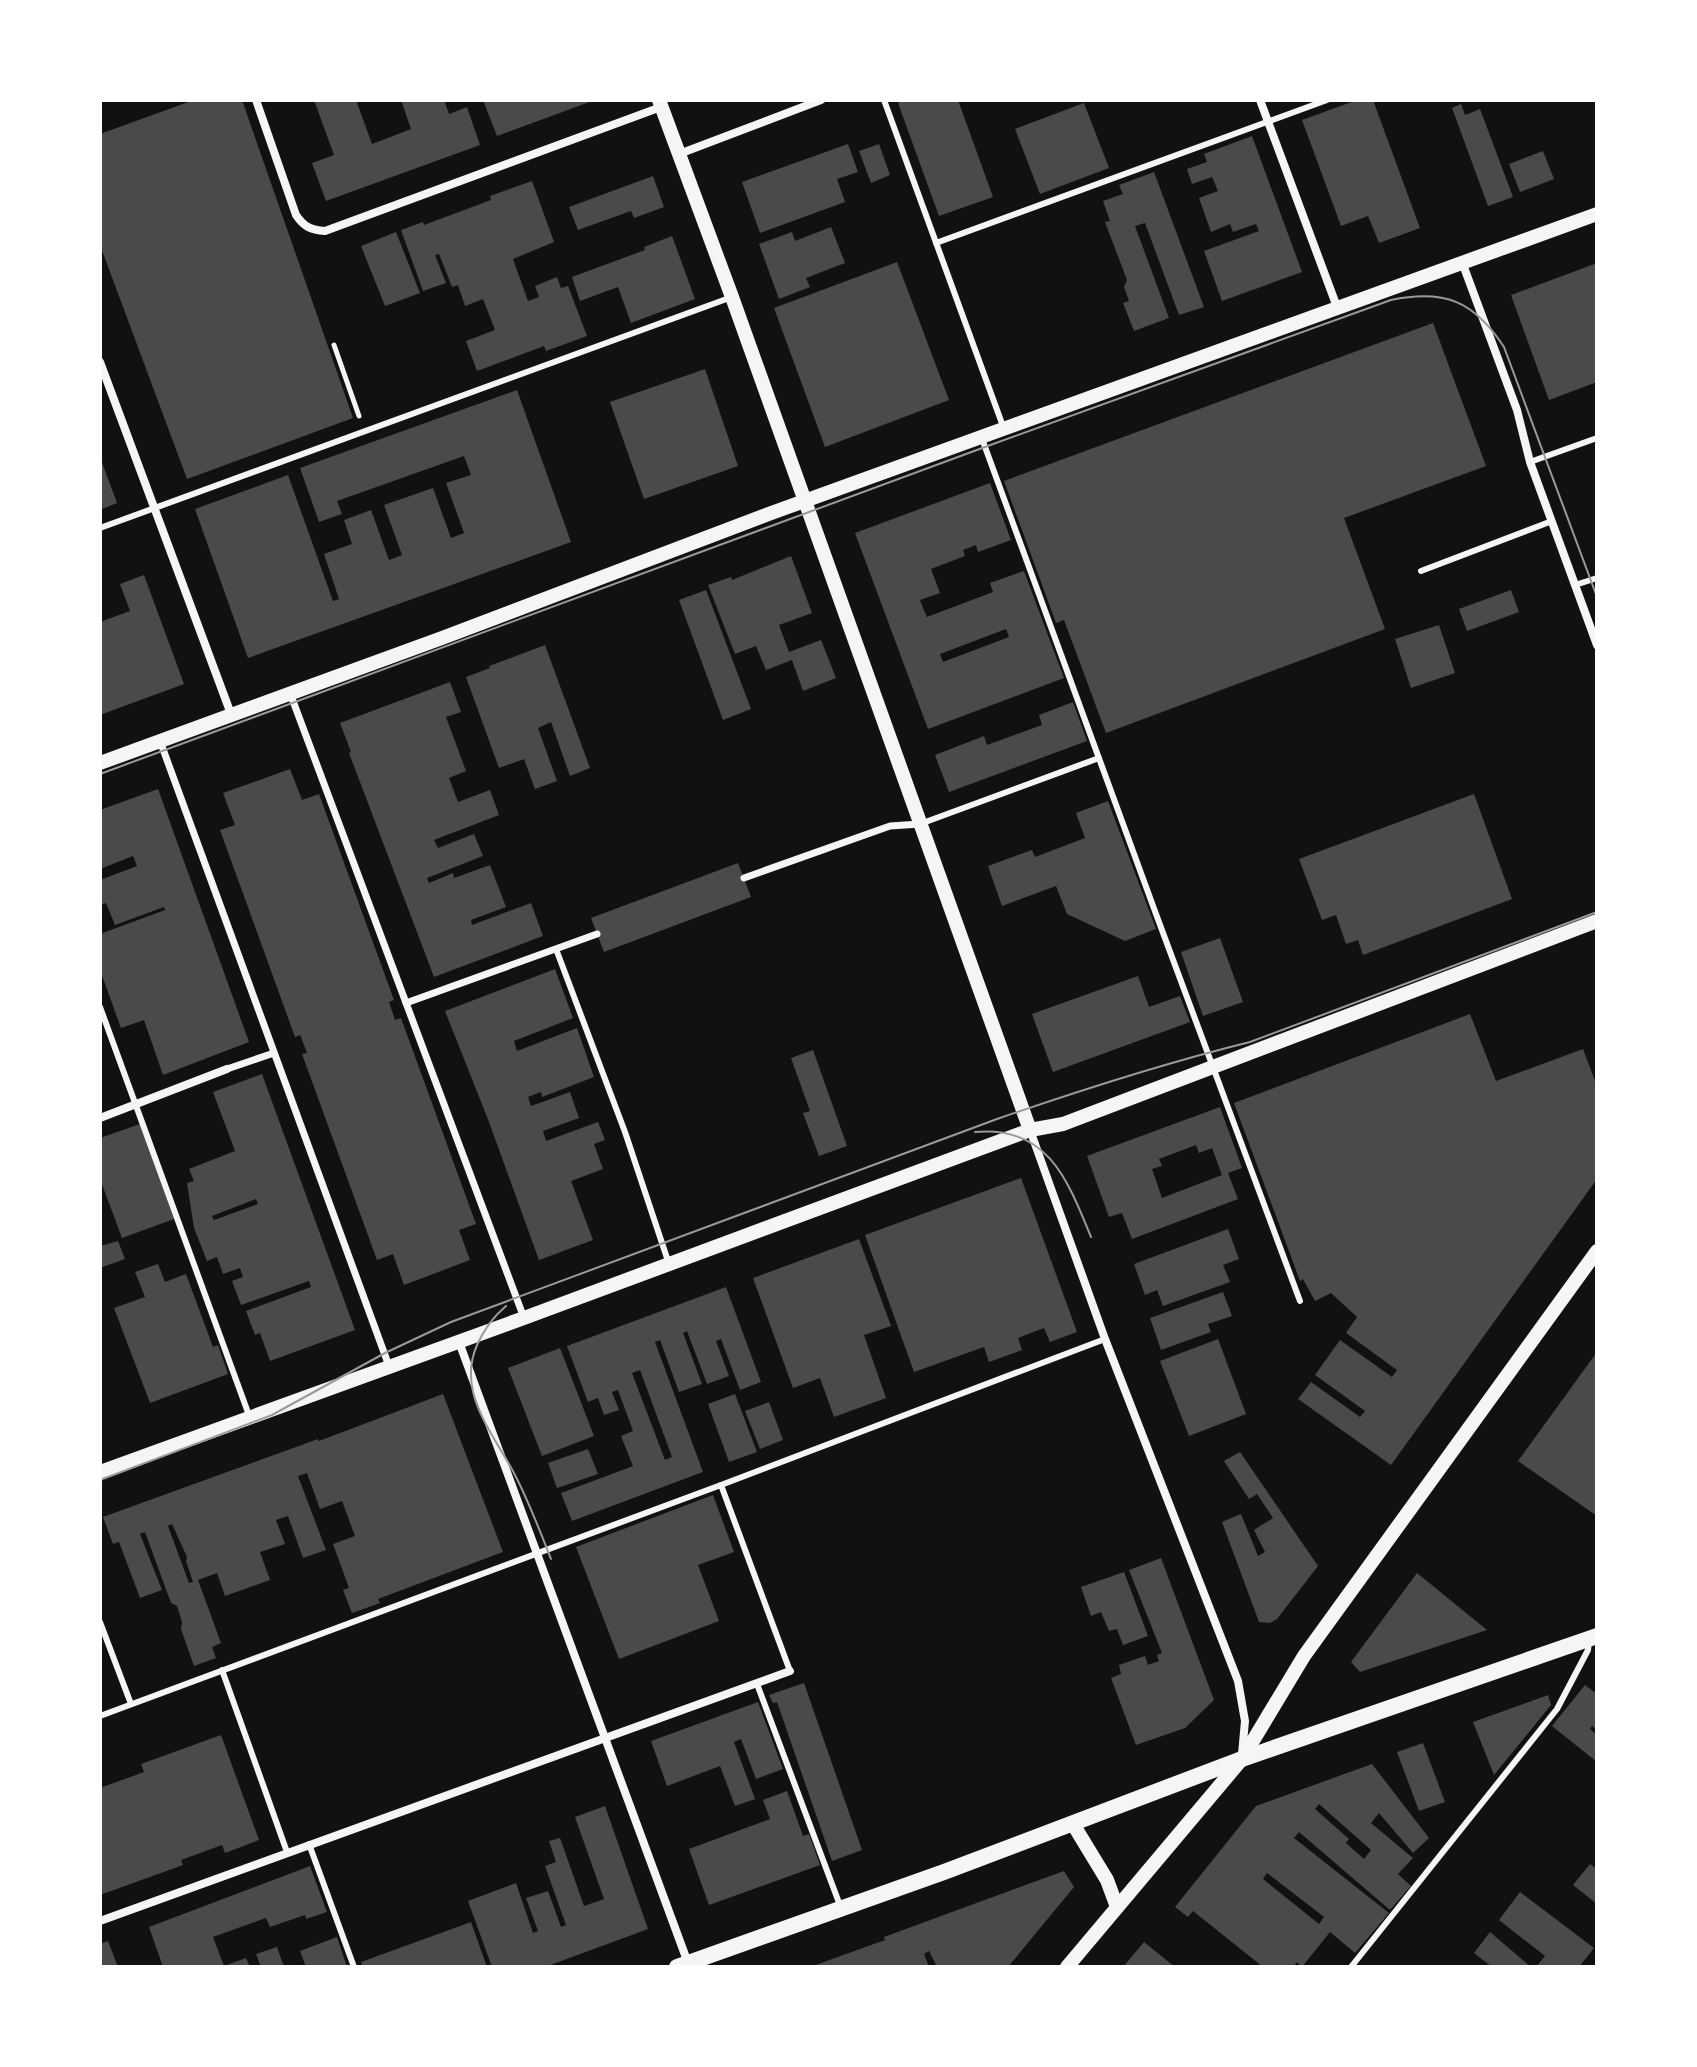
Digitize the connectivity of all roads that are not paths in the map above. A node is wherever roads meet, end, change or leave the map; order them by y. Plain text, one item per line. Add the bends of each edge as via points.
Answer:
1 (256, 100) edge
2 (821, 100) edge
3 (884, 100) edge
4 (1260, 100) edge
5 (1327, 100) edge
6 (660, 103) edge
7 (1268, 122) junction
8 (679, 154) junction
9 (1597, 214) edge
10 (936, 243) junction
11 (1462, 262) junction
12 (732, 297) junction
13 (1337, 307) junction
14 (100, 362) edge
15 (1004, 429) junction
16 (981, 436) junction
17 (1597, 438) edge
18 (1530, 462) junction
19 (804, 501) junction
20 (154, 508) junction
21 (1552, 521) junction
22 (100, 528) edge
23 (1421, 571) dead end
24 (1597, 578) edge
25 (1575, 585) junction
26 (1597, 645) edge
27 (290, 693) junction
28 (231, 714) junction
29 (160, 741) junction
30 (1099, 758) junction
31 (100, 763) edge
32 (920, 824) junction
33 (744, 878) dead end
34 (1597, 921) edge
35 (597, 934) dead end
36 (556, 949) junction
37 (406, 1003) junction
38 (100, 1007) edge
39 (274, 1053) junction
40 (1213, 1068) junction
41 (227, 1069) joint
42 (136, 1105) junction
43 (100, 1118) edge
44 (1030, 1130) junction
45 (1597, 1251) edge
46 (669, 1264) junction
47 (1300, 1301) dead end
48 (524, 1318) junction
49 (1105, 1339) junction
50 (459, 1342) junction
51 (389, 1367) junction
52 (250, 1418) junction
53 (100, 1472) edge
54 (721, 1485) junction
55 (538, 1552) junction
56 (100, 1622) edge
57 (1594, 1637) edge
58 (222, 1670) junction
59 (790, 1671) joint
60 (757, 1684) junction
61 (131, 1704) junction
62 (100, 1716) edge
63 (606, 1739) junction
64 (1242, 1759) junction
65 (1073, 1824) junction
66 (309, 1844) junction
67 (287, 1852) junction
68 (1117, 1907) junction
69 (841, 1908) junction
70 (100, 1921) edge
71 (682, 1965) edge
72 (354, 1967) edge
73 (1067, 1967) edge
74 (1351, 1967) edge

1 - 6 street via 296,215 315,231 338,227
2 - 8 street
3 - 10 lane
4 - 7 street
5 - 7 lane
6 - 8 street
7 - 10 lane
7 - 13 street
8 - 12 street
9 - 11 street
10 - 15 lane
11 - 13 street
11 - 18 street via 1517,410
12 - 19 street
12 - 20 lane
13 - 15 street
14 - 20 street
15 - 16 street
16 - 19 street
16 - 30 lane
17 - 18 lane
18 - 21 street
19 - 27 street
19 - 32 street
20 - 22 lane
20 - 28 street
21 - 23 lane
21 - 25 street
24 - 25 lane
25 - 26 street
27 - 28 street
27 - 37 street
28 - 29 street
29 - 31 street
29 - 39 street
30 - 32 lane
30 - 40 lane
32 - 33 street via 890,826
32 - 44 street
34 - 40 street
35 - 36 street
36 - 37 street
36 - 46 lane
37 - 48 street
38 - 42 lane
39 - 41 street
39 - 51 street
40 - 44 street via 1063,1124
40 - 47 lane
41 - 42 street
42 - 43 street
42 - 52 lane
44 - 46 street
44 - 49 street
45 - 64 street via 1304,1656
46 - 48 street
48 - 50 street
49 - 54 lane
49 - 64 street via 1238,1681 1245,1721
50 - 51 street
50 - 55 street
51 - 52 street
52 - 53 street
54 - 55 lane
54 - 59 lane
55 - 58 lane
55 - 63 street
56 - 61 lane
57 - 64 main road
57 - 74 lane via 1557,1709
58 - 61 lane
58 - 67 lane
59 - 60 street
60 - 63 street
60 - 69 lane
61 - 62 lane
63 - 66 street
63 - 71 street
64 - 65 main road
64 - 68 street
65 - 68 street
65 - 69 main road
66 - 67 street
66 - 72 lane
67 - 70 street
68 - 73 street
69 - 71 main road

